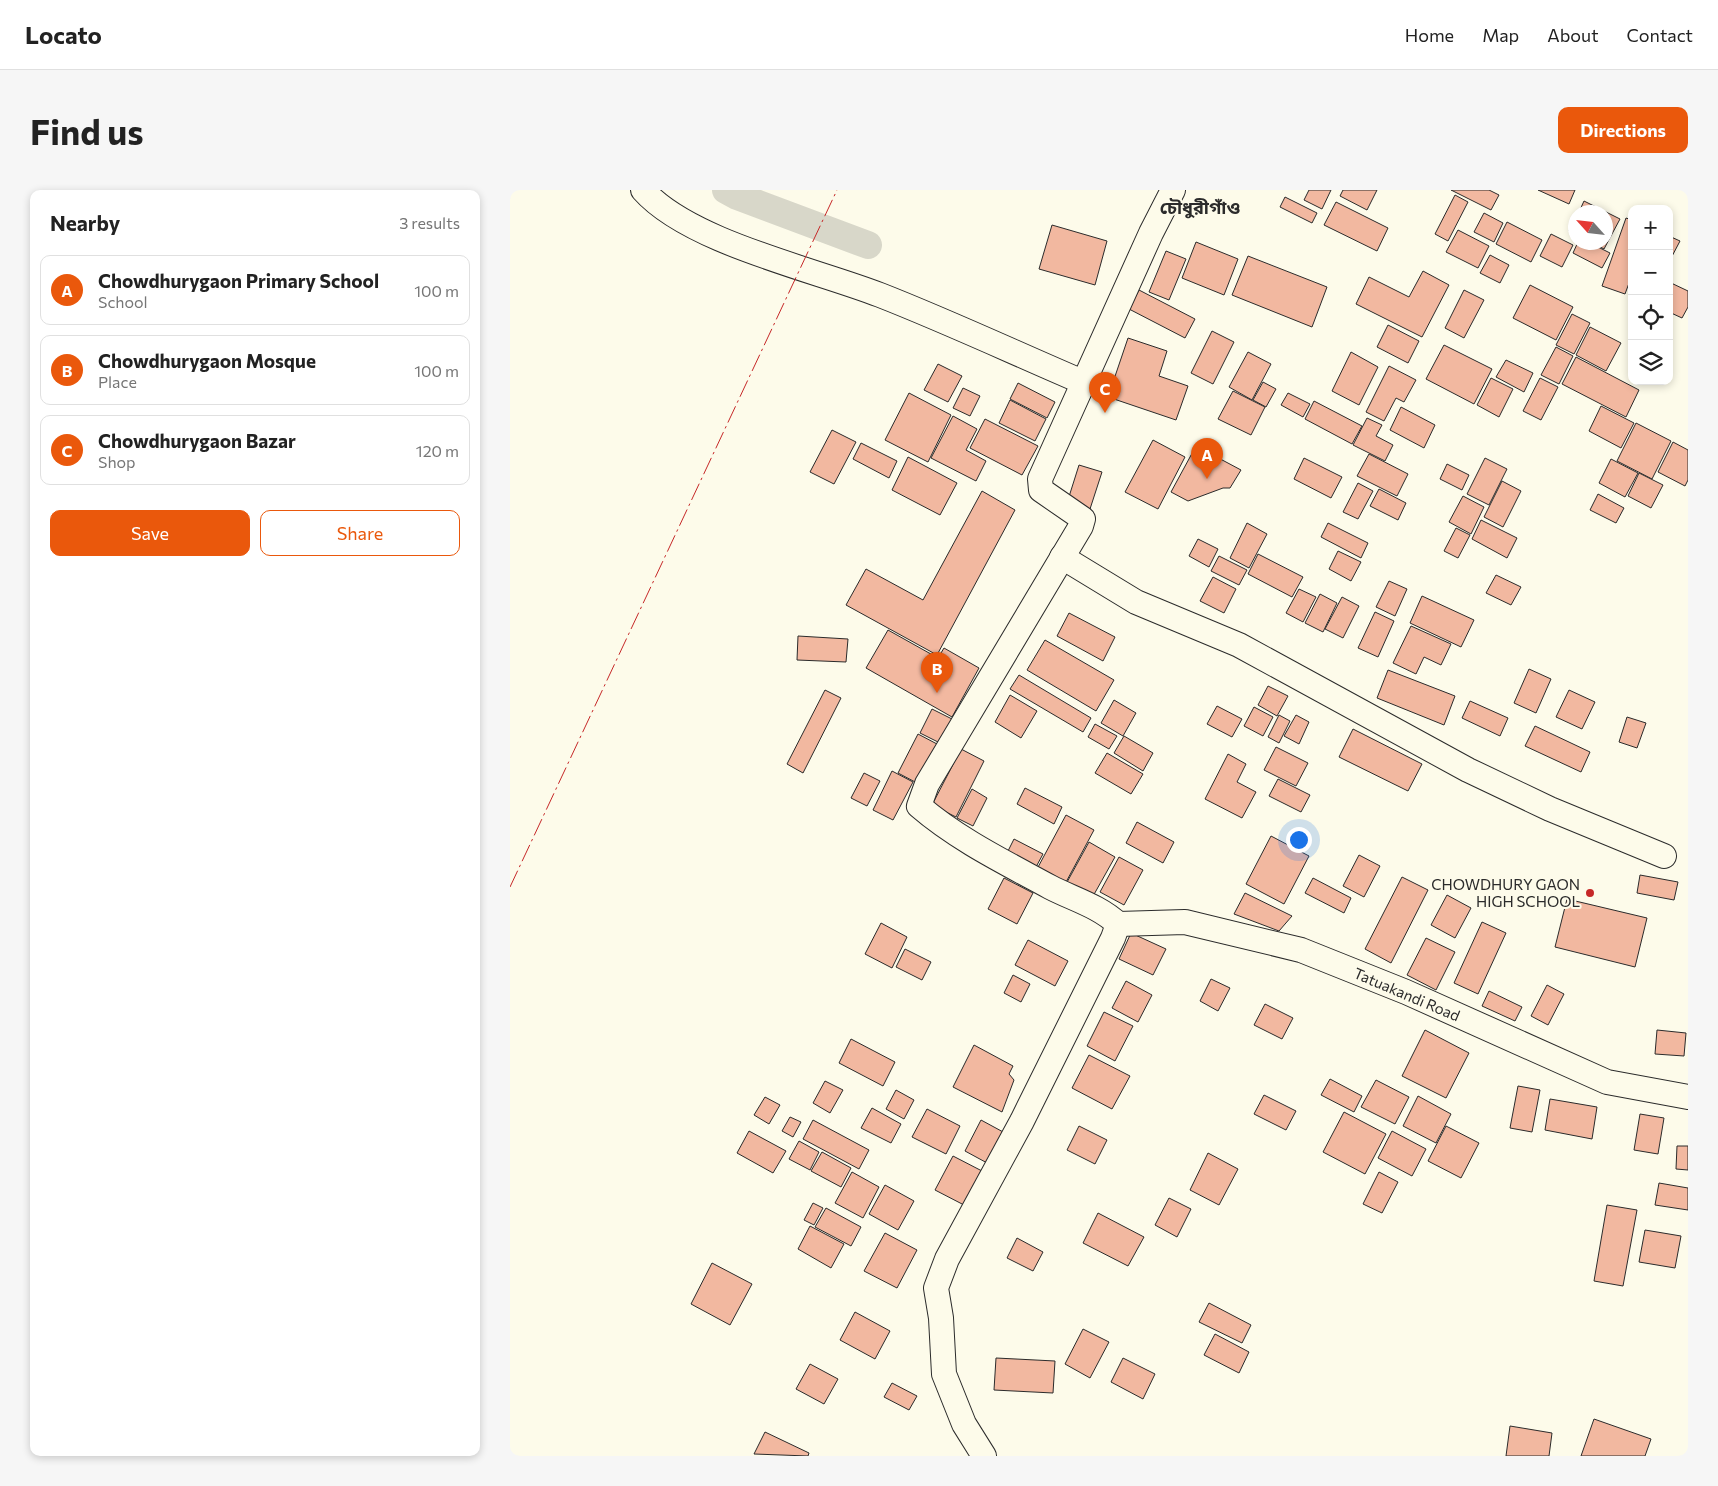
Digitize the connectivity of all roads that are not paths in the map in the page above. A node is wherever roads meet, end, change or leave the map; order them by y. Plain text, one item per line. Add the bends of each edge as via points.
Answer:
1 (643, 190) edge
2 (1173, 190) edge
3 (1085, 383) junction
4 (1062, 557) junction
5 (1664, 856) dead end
6 (1118, 924) junction
7 (1688, 1097) edge
8 (984, 1456) edge

1 - 3 street via 653,202 706,233 880,295
2 - 3 street
3 - 4 street via 1040,479 1041,490 1084,519
4 - 5 street via 1136,602 1239,645 1468,770 1550,809
4 - 6 street via 927,784 919,806 938,822 1052,888 1107,913
6 - 7 street, Tatuakandi Road via 1185,922 1301,950 1406,992 1607,1082
6 - 8 street via 1022,1121 947,1259 936,1288 944,1374 964,1424

